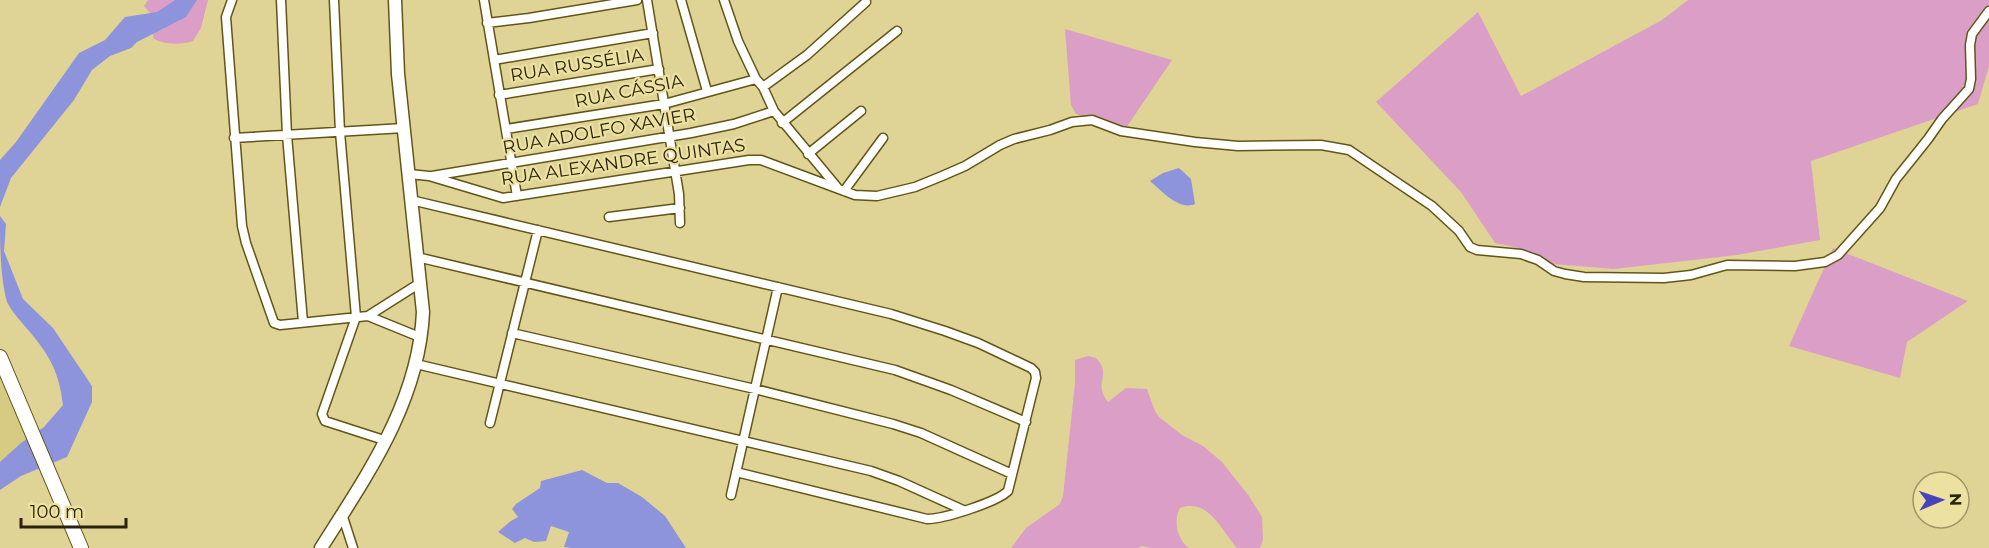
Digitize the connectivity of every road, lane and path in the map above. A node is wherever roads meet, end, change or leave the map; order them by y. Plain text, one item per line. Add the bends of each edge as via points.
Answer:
1 (232, 0) edge
2 (281, 0) edge
3 (334, 0) edge
4 (396, 0) edge
5 (484, 0) edge
6 (637, 0) edge
7 (647, 0) edge
8 (681, 0) edge
9 (724, 0) edge
10 (866, 2) dead end
11 (1989, 11) edge
12 (488, 23) junction
13 (897, 31) dead end
14 (653, 33) junction
15 (494, 60) junction
16 (659, 69) junction
17 (756, 79) junction
18 (764, 87) junction
19 (707, 91) junction
20 (499, 94) junction
21 (664, 104) junction
22 (774, 111) junction
23 (861, 111) dead end
24 (782, 123) junction
25 (404, 128) junction
26 (506, 129) junction
27 (340, 132) junction
28 (287, 135) junction
29 (670, 137) junction
30 (234, 138) junction
31 (883, 138) dead end
32 (808, 154) junction
33 (512, 163) junction
34 (675, 172) junction
35 (408, 174) junction
36 (429, 176) junction
37 (841, 190) junction
38 (517, 196) junction
39 (411, 200) junction
40 (680, 208) junction
41 (609, 217) dead end
42 (680, 223) dead end
43 (538, 230) junction
44 (417, 257) junction
45 (525, 281) junction
46 (420, 283) junction
47 (778, 288) junction
48 (368, 316) junction
49 (356, 317) junction
50 (303, 322) junction
51 (512, 333) junction
52 (422, 338) junction
53 (767, 340) junction
54 (0, 357) edge
55 (416, 364) junction
56 (499, 384) junction
57 (755, 389) junction
58 (1026, 422) junction
59 (489, 423) dead end
60 (743, 440) junction
61 (387, 441) junction
62 (736, 472) junction
63 (1012, 474) junction
64 (730, 495) dead end
65 (963, 510) junction
66 (342, 514) junction
67 (81, 548) edge
68 (321, 548) edge
69 (353, 548) edge

1 - 30 street via 226,17
2 - 28 street
3 - 27 street
4 - 25 main road
5 - 12 street
6 - 12 street
7 - 14 street
8 - 19 street
9 - 17 street
10 - 18 street
11 - 37 street, RUA ALEXANDRE QUINTAS via 1972,34 1969,89 1843,251 1815,263 1727,265 1664,278 1565,274 1521,254 1470,247 1432,206 1349,150 1322,145 1195,142 1121,131 1092,120 1014,139 965,166 895,193 867,197
12 - 15 street
13 - 24 street
14 - 15 street
14 - 16 street
15 - 20 street
16 - 20 street, RUA RUSSÉLIA
16 - 21 street
17 - 18 street
17 - 19 street, RUA CÁSSIA
18 - 22 street
19 - 21 street, RUA CÁSSIA
20 - 26 street
21 - 26 street, RUA CÁSSIA
21 - 29 street
22 - 24 street
22 - 29 street, RUA ADOLFO XAVIER
23 - 32 street
24 - 32 street
25 - 27 street
25 - 35 main road
26 - 33 street
27 - 28 street
27 - 49 street
28 - 30 street
28 - 50 street
29 - 33 street, RUA ADOLFO XAVIER
29 - 34 street
30 - 50 street via 242,226 274,323
31 - 37 street
32 - 37 street
33 - 36 street, RUA ADOLFO XAVIER
33 - 38 street
34 - 37 street, RUA ALEXANDRE QUINTAS via 761,160
34 - 38 street, RUA ALEXANDRE QUINTAS
34 - 40 street
35 - 36 street, RUA ALEXANDRE QUINTAS
35 - 39 main road
36 - 38 street, RUA ALEXANDRE QUINTAS via 495,197
39 - 43 street
39 - 44 main road
40 - 41 street
40 - 42 street
43 - 45 street
43 - 47 street
44 - 45 street
44 - 46 main road
45 - 51 street
45 - 53 street
46 - 48 street
46 - 52 main road
47 - 53 street
47 - 58 street via 945,331 1031,368 1036,378
48 - 49 street
48 - 52 street
49 - 50 street
49 - 61 street via 322,414 326,421
51 - 56 street
51 - 57 street
52 - 55 main road
53 - 57 street
53 - 58 street via 895,370
54 - 67 main road
55 - 56 street
55 - 61 main road
56 - 59 street
56 - 60 street
57 - 60 street
57 - 63 street via 912,430
58 - 63 street
60 - 62 street
60 - 65 street via 871,471
61 - 66 main road
62 - 64 street
62 - 65 street via 927,519
63 - 65 street via 1003,496
66 - 68 main road
66 - 69 street

